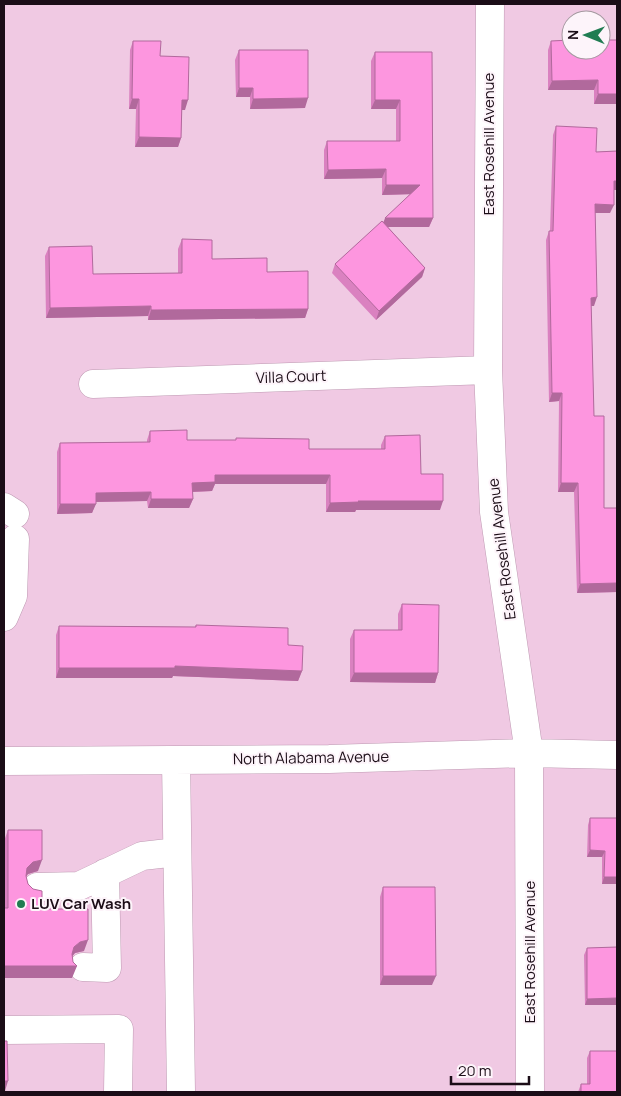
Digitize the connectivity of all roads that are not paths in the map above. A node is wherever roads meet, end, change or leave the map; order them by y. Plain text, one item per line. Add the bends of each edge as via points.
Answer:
1 (490, 4) edge
2 (488, 370) junction
3 (93, 384) dead end
4 (11, 520) edge
5 (4, 616) edge
6 (529, 753) junction
7 (617, 755) edge
8 (176, 760) junction
9 (4, 761) edge
10 (177, 852) junction
11 (105, 873) junction
12 (38, 887) dead end
13 (84, 967) dead end
14 (4, 1030) edge
15 (118, 1092) edge
16 (181, 1092) edge
17 (530, 1092) edge

1 - 2 street, East Rosehill Avenue
2 - 3 street, Villa Court
2 - 6 street, East Rosehill Avenue via 494,512
4 - 5 street via 13,596
6 - 7 street, North Alabama Avenue
6 - 8 street, North Alabama Avenue
6 - 17 street, East Rosehill Avenue
8 - 9 street, North Alabama Avenue
8 - 10 street
10 - 11 street via 142,856
10 - 16 street
11 - 12 street via 79,886
11 - 13 street via 107,968
14 - 15 street via 119,1029

